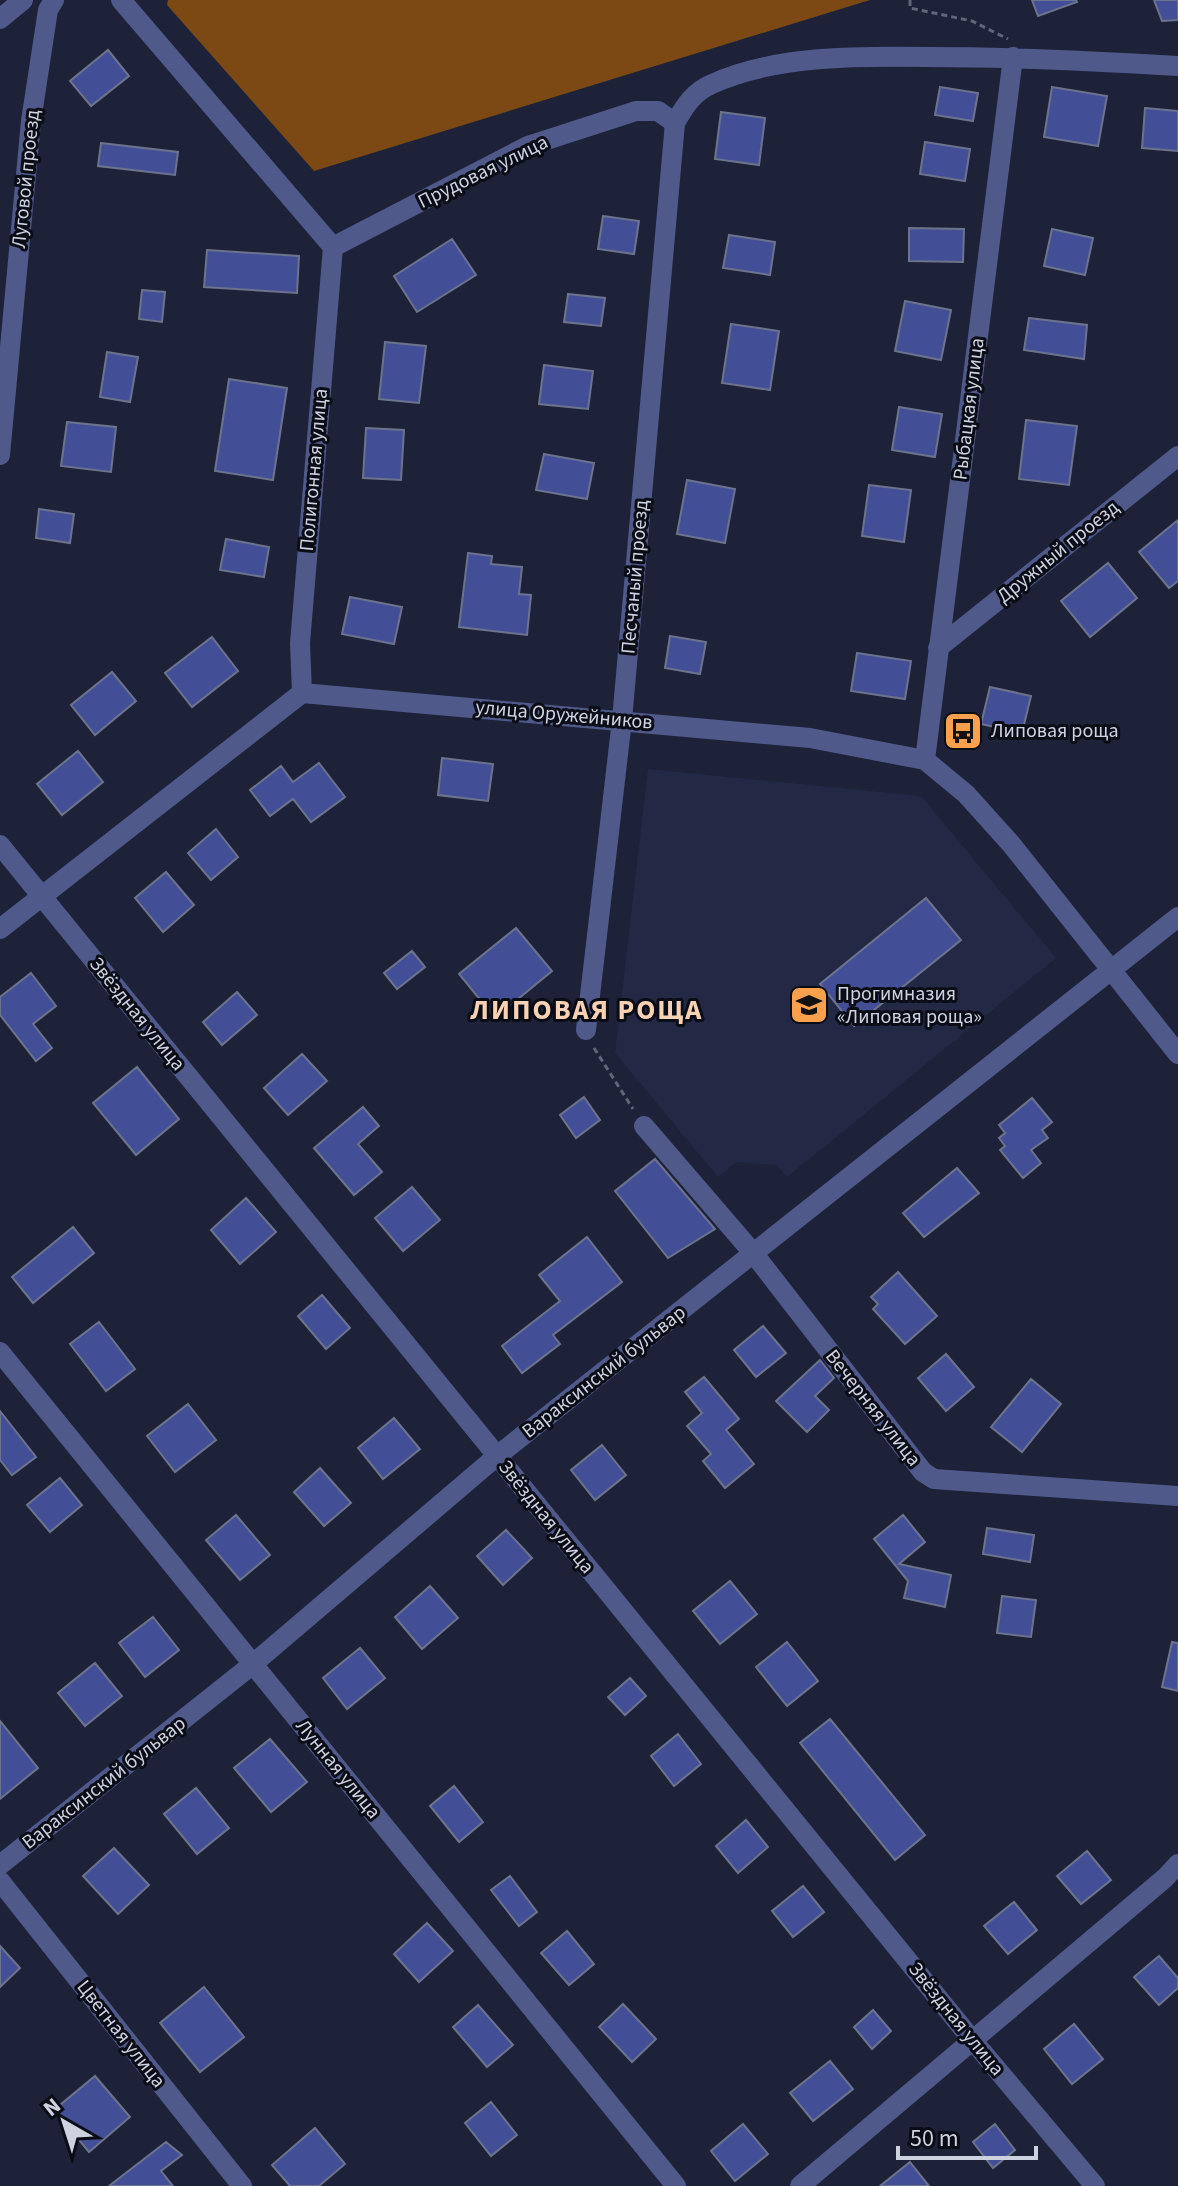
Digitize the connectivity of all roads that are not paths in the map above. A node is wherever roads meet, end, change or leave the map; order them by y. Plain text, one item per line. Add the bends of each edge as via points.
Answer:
1 (23, 0) edge
2 (54, 0) edge
3 (121, 0) edge
4 (0, 19) edge
5 (1013, 57) junction
6 (1178, 66) edge
7 (675, 123) junction
8 (333, 247) junction
9 (0, 455) edge
10 (1178, 456) edge
11 (938, 648) junction
12 (302, 693) junction
13 (622, 720) junction
14 (925, 760) junction
15 (0, 845) edge
16 (41, 895) junction
17 (1178, 917) edge
18 (0, 929) edge
19 (1112, 971) junction
20 (586, 1030) road end
21 (1178, 1054) edge
22 (644, 1126) road end
23 (754, 1254) junction
24 (0, 1352) edge
25 (497, 1456) junction
26 (1178, 1496) edge
27 (253, 1664) junction
28 (1178, 1864) edge
29 (0, 1865) edge
30 (0, 1881) edge
31 (974, 2042) junction
32 (242, 2186) edge
33 (676, 2186) edge
34 (800, 2186) edge
35 (1095, 2186) edge

1 - 4 street
2 - 9 street, Луговой проезд via 48,10 31,121
3 - 8 street
5 - 6 street
5 - 7 street via 860,56 762,67 711,84 690,98
5 - 11 street, Рыбацкая улица
7 - 8 street, Прудовая улица via 658,111 636,111 528,146
7 - 13 street, Песчаный проезд
8 - 12 street, Полигонная улица via 300,643
10 - 11 street, Дружный проезд
11 - 14 street, Рыбацкая улица
12 - 13 street, улица Оружейников
12 - 16 street
13 - 14 street, улица Оружейников via 810,738
13 - 20 street, Песчаный проезд
14 - 19 street, улица Оружейников via 966,794 1011,844
15 - 16 street, Звёздная улица
16 - 18 street
16 - 25 street, Звёздная улица
17 - 19 street, Вараксинский бульвар
19 - 21 street, улица Оружейников
19 - 23 street, Вараксинский бульвар
22 - 23 street
23 - 25 street, Вараксинский бульвар
23 - 26 street, Вечерняя улица via 923,1472 934,1479
24 - 27 street, Лунная улица
25 - 27 street, Вараксинский бульвар
25 - 31 street, Звёздная улица
27 - 29 street, Вараксинский бульвар
27 - 33 street, Лунная улица
28 - 31 street
30 - 32 street, Цветная улица
31 - 34 street
31 - 35 street, Звёздная улица

